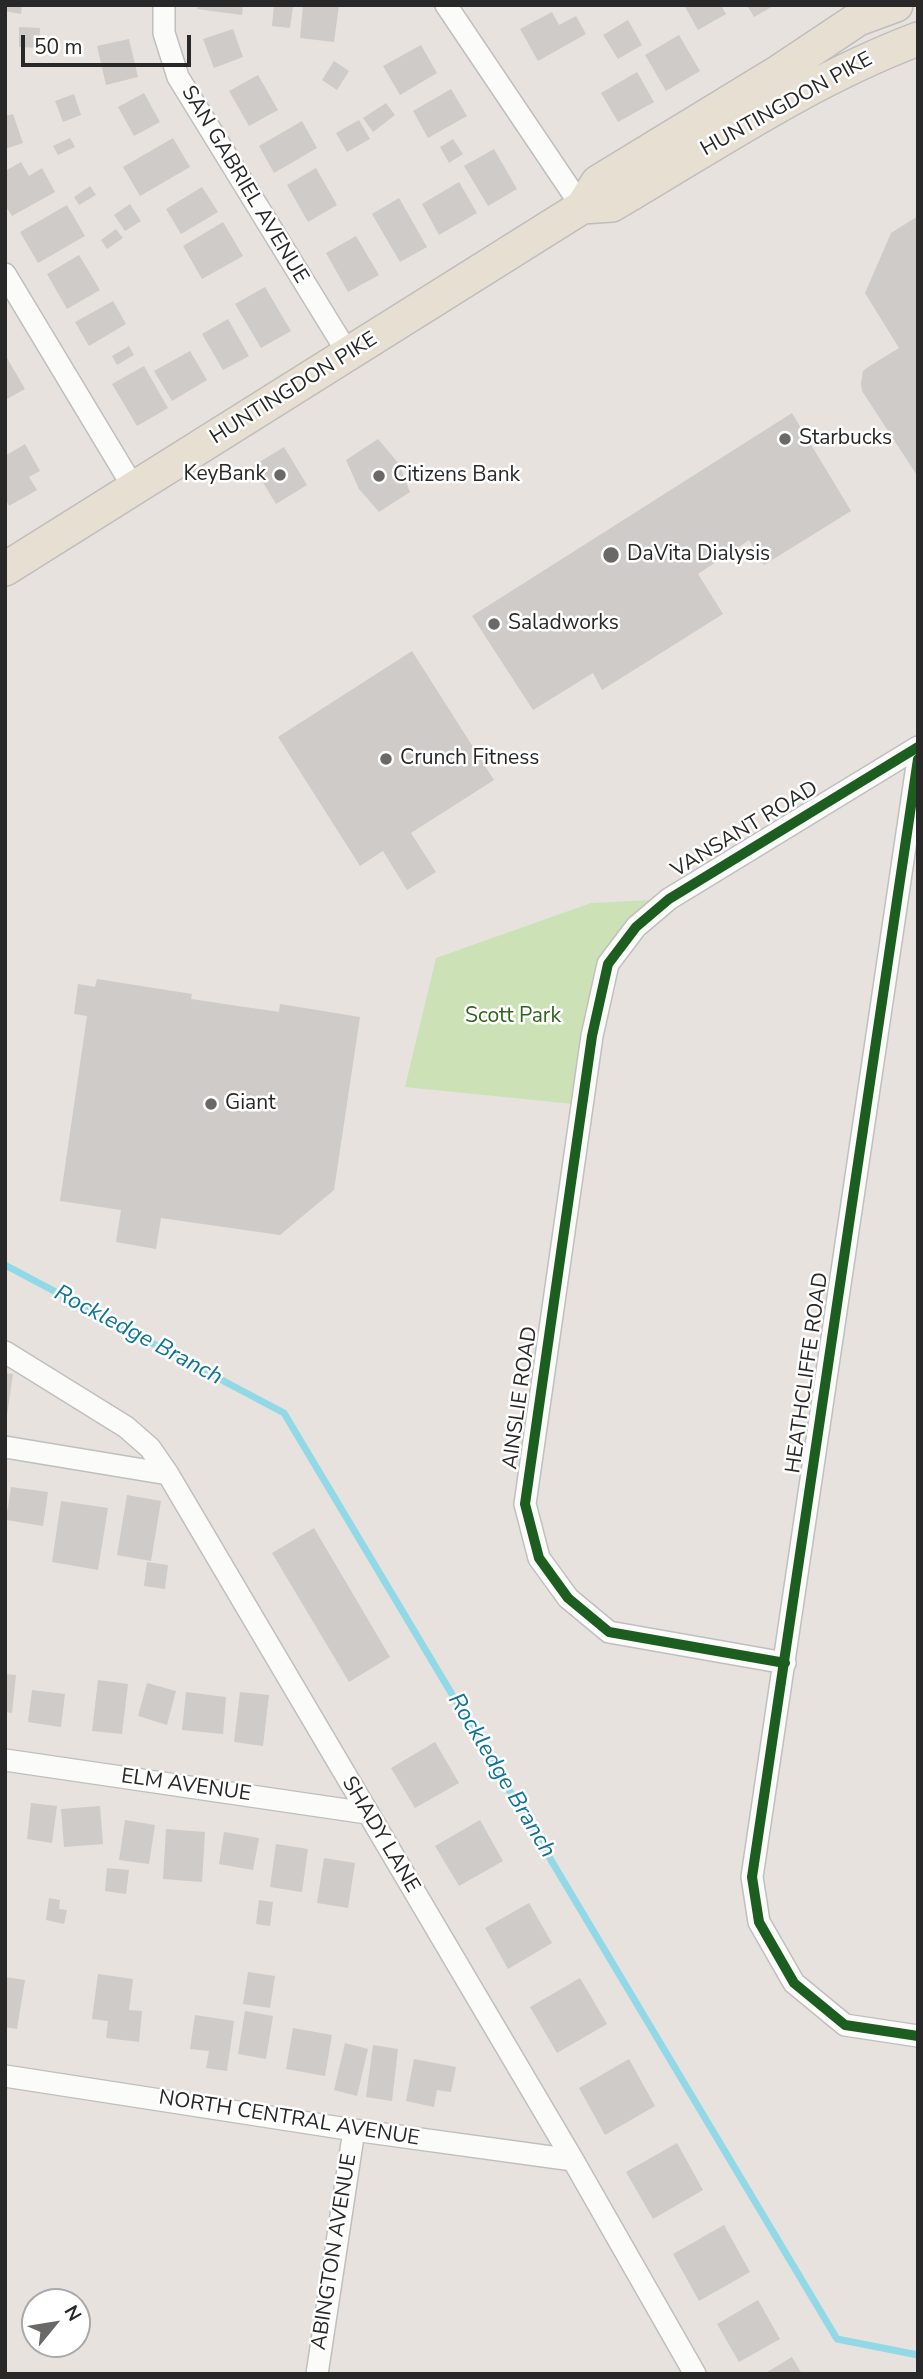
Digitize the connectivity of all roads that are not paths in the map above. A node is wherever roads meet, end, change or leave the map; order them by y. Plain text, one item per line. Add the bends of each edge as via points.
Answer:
1 (164, 5) edge
2 (446, 5) edge
3 (896, 5) edge
4 (865, 12) edge
5 (918, 39) edge
6 (582, 207) junction
7 (5, 274) edge
8 (349, 355) junction
9 (135, 489) junction
10 (5, 569) edge
11 (918, 747) edge
12 (918, 759) edge
13 (608, 964) joint
14 (5, 1352) edge
15 (5, 1447) edge
16 (168, 1474) junction
17 (785, 1663) junction
18 (5, 1760) edge
19 (368, 1813) junction
20 (918, 2036) edge
21 (5, 2076) edge
22 (354, 2130) junction
23 (573, 2160) junction
24 (317, 2374) edge
25 (695, 2374) edge

1 - 8 street, SAN GABRIEL AVENUE via 164,33 178,77
2 - 6 street
3 - 4 main road, HUNTINGDON PIKE
4 - 6 main road, HUNTINGDON PIKE via 780,71 598,182
5 - 6 main road, HUNTINGDON PIKE via 803,92 612,205
6 - 8 main road, HUNTINGDON PIKE
7 - 9 street
8 - 9 main road, HUNTINGDON PIKE
9 - 10 main road, HUNTINGDON PIKE
11 - 13 street, VANSANT ROAD via 669,899 636,927
12 - 17 street, HEATHCLIFFE ROAD
13 - 17 street, AINSLIE ROAD via 592,1036 525,1504 539,1558 568,1598 609,1632
14 - 16 street, SHADY LANE via 125,1427 150,1448
15 - 16 street
16 - 19 street, SHADY LANE
17 - 20 street, HEATHCLIFFE ROAD via 752,1877 759,1922 794,1983 845,2025
18 - 19 street, ELM AVENUE
19 - 23 street, SHADY LANE
21 - 22 street, NORTH CENTRAL AVENUE
22 - 23 street, NORTH CENTRAL AVENUE
22 - 24 street, ABINGTON AVENUE
23 - 25 street, SHADY LANE

